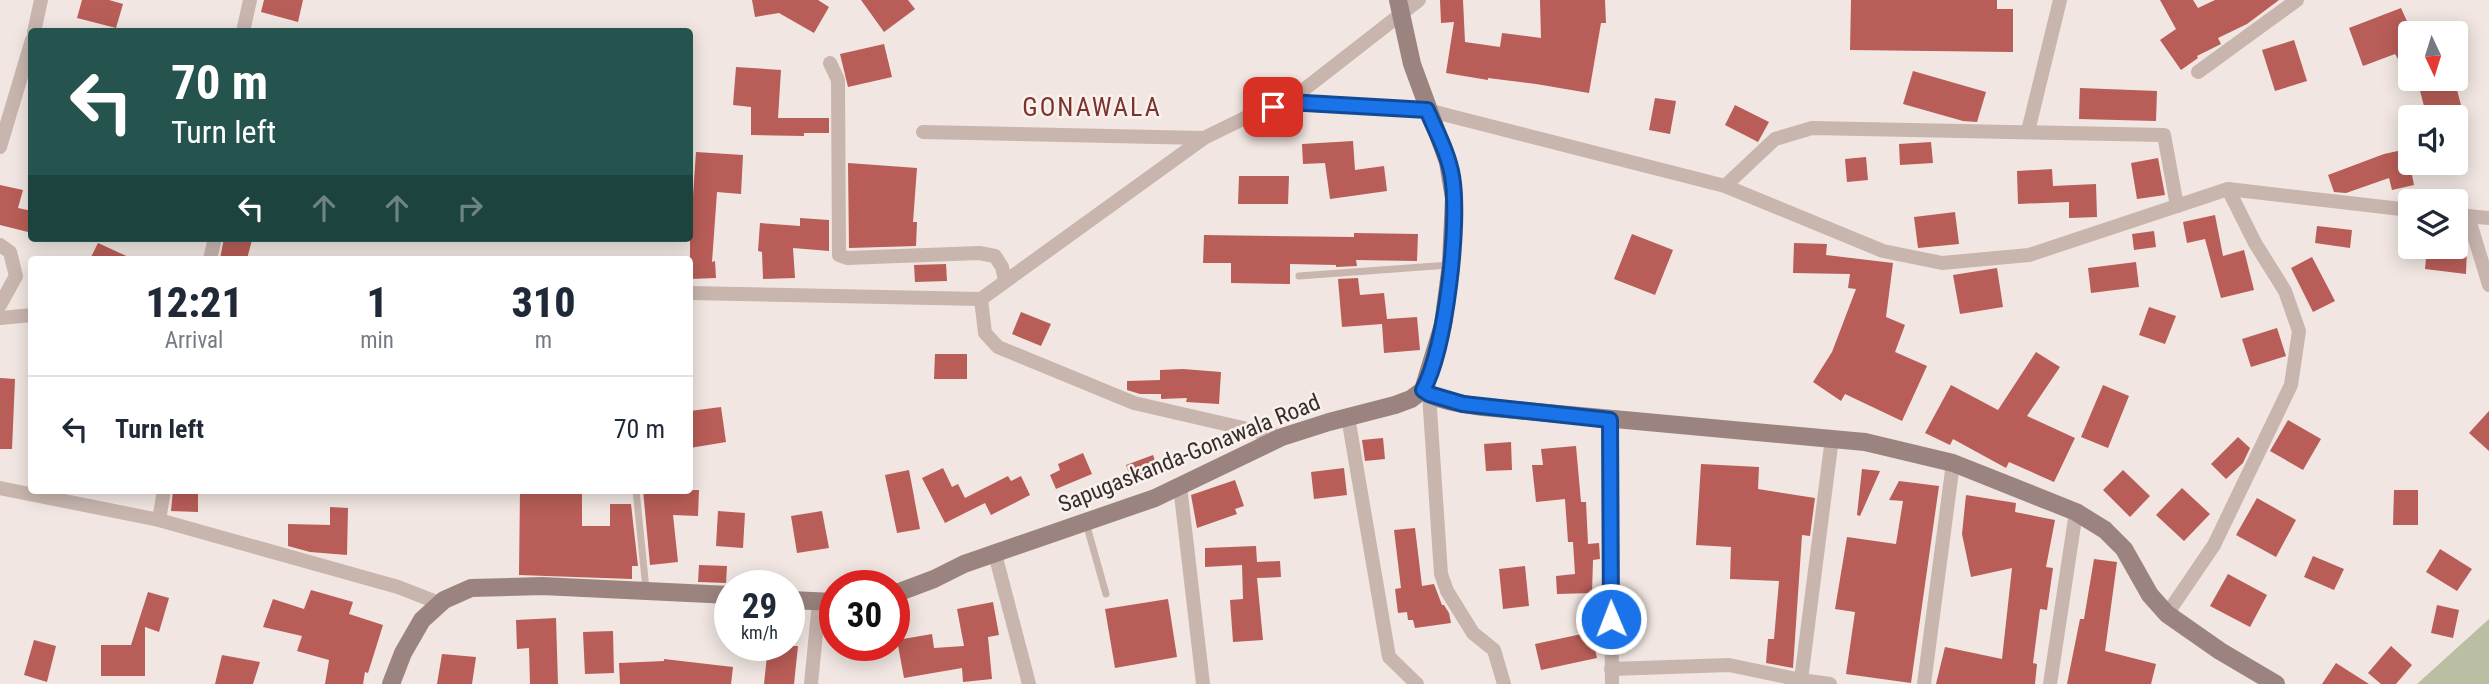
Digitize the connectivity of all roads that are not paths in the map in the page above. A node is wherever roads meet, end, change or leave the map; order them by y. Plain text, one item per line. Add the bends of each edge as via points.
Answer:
1 (41, 0) edge
2 (250, 0) edge
3 (1419, 0) edge
4 (2060, 0) edge
5 (2297, 0) edge
6 (1399, 8) edge
7 (35, 28) edge
8 (244, 28) edge
9 (28, 53) edge
10 (831, 63) dead end
11 (2198, 72) dead end
12 (1288, 102) junction
13 (1427, 110) junction
14 (2028, 131) junction
15 (923, 132) dead end
16 (1204, 138) junction
17 (0, 147) edge
18 (1725, 186) junction
19 (2228, 189) junction
20 (2177, 206) junction
21 (2398, 208) edge
22 (2468, 216) edge
23 (2489, 218) edge
24 (2468, 231) edge
25 (0, 245) edge
26 (1451, 264) junction
27 (1299, 276) dead end
28 (1005, 280) junction
29 (2489, 285) edge
30 (693, 293) edge
31 (981, 299) junction
32 (0, 303) edge
33 (28, 315) edge
34 (0, 318) edge
35 (1426, 392) junction
36 (1348, 417) junction
37 (1610, 420) junction
38 (1282, 437) junction
39 (1832, 438) junction
40 (1953, 463) junction
41 (1180, 486) junction
42 (0, 488) edge
43 (28, 494) edge
44 (30, 494) edge
45 (163, 494) edge
46 (636, 494) edge
47 (2076, 512) junction
48 (159, 520) junction
49 (1086, 522) junction
50 (995, 554) junction
51 (910, 588) edge
52 (646, 590) junction
53 (714, 594) edge
54 (1106, 594) dead end
55 (439, 603) junction
56 (2167, 614) junction
57 (819, 643) edge
58 (1611, 668) junction
59 (1801, 680) junction
60 (391, 684) edge
61 (811, 684) edge
62 (1029, 684) edge
63 (1203, 684) edge
64 (1417, 684) edge
65 (1504, 684) edge
66 (1612, 684) edge
67 (1830, 684) edge
68 (1924, 684) edge
69 (2050, 684) edge
70 (2276, 684) edge

1 - 7 street
2 - 8 street
3 - 6 street
4 - 14 street
5 - 11 street
6 - 12 street
6 - 13 street
9 - 17 street
10 - 28 street via 838,80 839,255 979,253 995,256
12 - 13 street
12 - 16 street
13 - 18 street
13 - 26 street via 1452,177
14 - 18 street via 1812,128 1775,139
14 - 20 street via 2164,135
15 - 16 street
16 - 28 street
18 - 20 street via 1883,251 1942,263 2029,255
19 - 20 street
19 - 21 street
19 - 56 street via 2286,291 2299,331 2291,385 2214,545
22 - 23 street
24 - 29 street
25 - 32 street via 10,252 16,276
26 - 27 lane
26 - 35 street via 1443,325
28 - 31 street
30 - 31 street
31 - 38 street via 985,333 998,347 1135,403
33 - 34 street
35 - 36 street, Sapugaskanda-Gonawala Road
35 - 37 street via 1463,404
35 - 65 street via 1441,575 1473,633 1494,650
36 - 38 street, Sapugaskanda-Gonawala Road
36 - 64 street via 1390,657
37 - 39 street
37 - 58 street
38 - 41 street, Sapugaskanda-Gonawala Road
39 - 40 street
39 - 59 street
40 - 47 street
40 - 68 street
41 - 49 street, Sapugaskanda-Gonawala Road
41 - 63 street
42 - 43 street
44 - 48 street
45 - 48 street
46 - 52 lane
47 - 56 street via 2124,549
47 - 69 street
48 - 55 street via 398,587
49 - 50 street, Sapugaskanda-Gonawala Road
49 - 54 lane
50 - 51 street, Sapugaskanda-Gonawala Road
50 - 62 street
52 - 53 street
52 - 55 street via 493,586 465,590
55 - 60 street via 413,634
56 - 70 street
57 - 61 street
58 - 59 street via 1729,665
58 - 66 street
59 - 67 street

